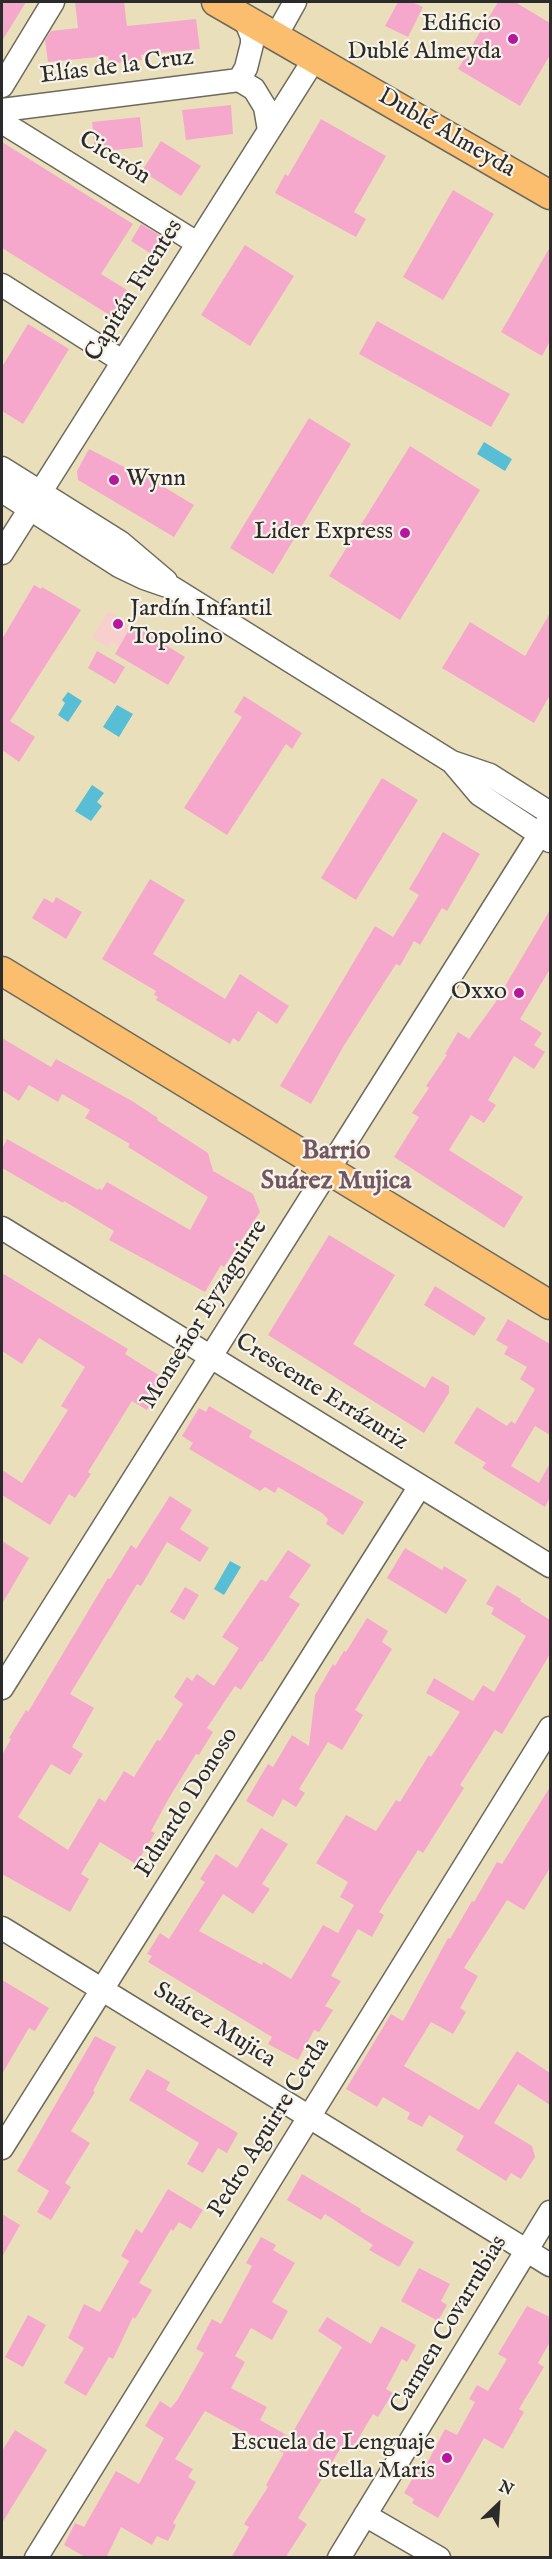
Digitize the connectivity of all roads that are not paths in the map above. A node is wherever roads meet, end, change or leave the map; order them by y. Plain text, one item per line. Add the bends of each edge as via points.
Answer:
1 (53, 2) edge
2 (216, 2) edge
3 (295, 2) edge
4 (244, 17) junction
5 (276, 36) junction
6 (315, 58) junction
7 (239, 80) junction
8 (2, 86) edge
9 (2, 110) edge
10 (2, 122) edge
11 (269, 130) junction
12 (550, 195) edge
13 (197, 243) junction
14 (2, 285) edge
15 (122, 361) junction
16 (2, 468) edge
17 (2, 492) edge
18 (34, 500) junction
19 (2, 553) edge
20 (452, 762) junction
21 (550, 813) edge
22 (547, 831) edge
23 (2, 970) edge
24 (329, 1169) junction
25 (2, 1228) edge
26 (550, 1305) edge
27 (211, 1357) junction
28 (420, 1486) junction
29 (550, 1566) edge
30 (2, 1688) edge
31 (550, 1728) edge
32 (2, 1928) edge
33 (102, 1989) junction
34 (309, 2117) junction
35 (2, 2148) edge
36 (550, 2212) edge
37 (527, 2250) junction
38 (550, 2265) edge
39 (366, 2515) junction
40 (36, 2558) edge
41 (339, 2558) edge
42 (439, 2558) edge

1 - 8 street
2 - 4 main road, Dublé Almeyda
3 - 5 street
4 - 5 main road, Dublé Almeyda
4 - 7 street via 252,44
5 - 6 main road, Dublé Almeyda
6 - 11 street, Capitán Fuentes
6 - 12 main road, Dublé Almeyda
7 - 9 street, Elías de la Cruz
7 - 11 street via 254,89 265,107
10 - 13 street, Cicerón
11 - 13 street, Capitán Fuentes
13 - 15 street, Capitán Fuentes
14 - 15 street
15 - 18 street, Capitán Fuentes
16 - 18 street
17 - 18 street
18 - 19 street, Capitán Fuentes
18 - 20 street via 119,566 173,588
20 - 21 street via 490,775
20 - 22 street via 479,794
22 - 24 street, Monseñor Eyzaguirre
23 - 24 main road
24 - 26 main road
24 - 27 street, Monseñor Eyzaguirre
25 - 27 street, Crescente Errázuriz
27 - 28 street, Crescente Errázuriz
27 - 30 street, Monseñor Eyzaguirre
28 - 29 street, Crescente Errázuriz
28 - 33 street, Eduardo Donoso
31 - 34 street, Pedro Aguirre Cerda
32 - 33 street, Suárez Mujica
33 - 34 street, Suárez Mujica
33 - 35 street, Eduardo Donoso
34 - 37 street, Suárez Mujica
34 - 40 street, Pedro Aguirre Cerda
36 - 37 street, Carmen Covarrubias
37 - 38 street, Suárez Mujica
37 - 39 street, Carmen Covarrubias
39 - 41 street, Carmen Covarrubias
39 - 42 street

